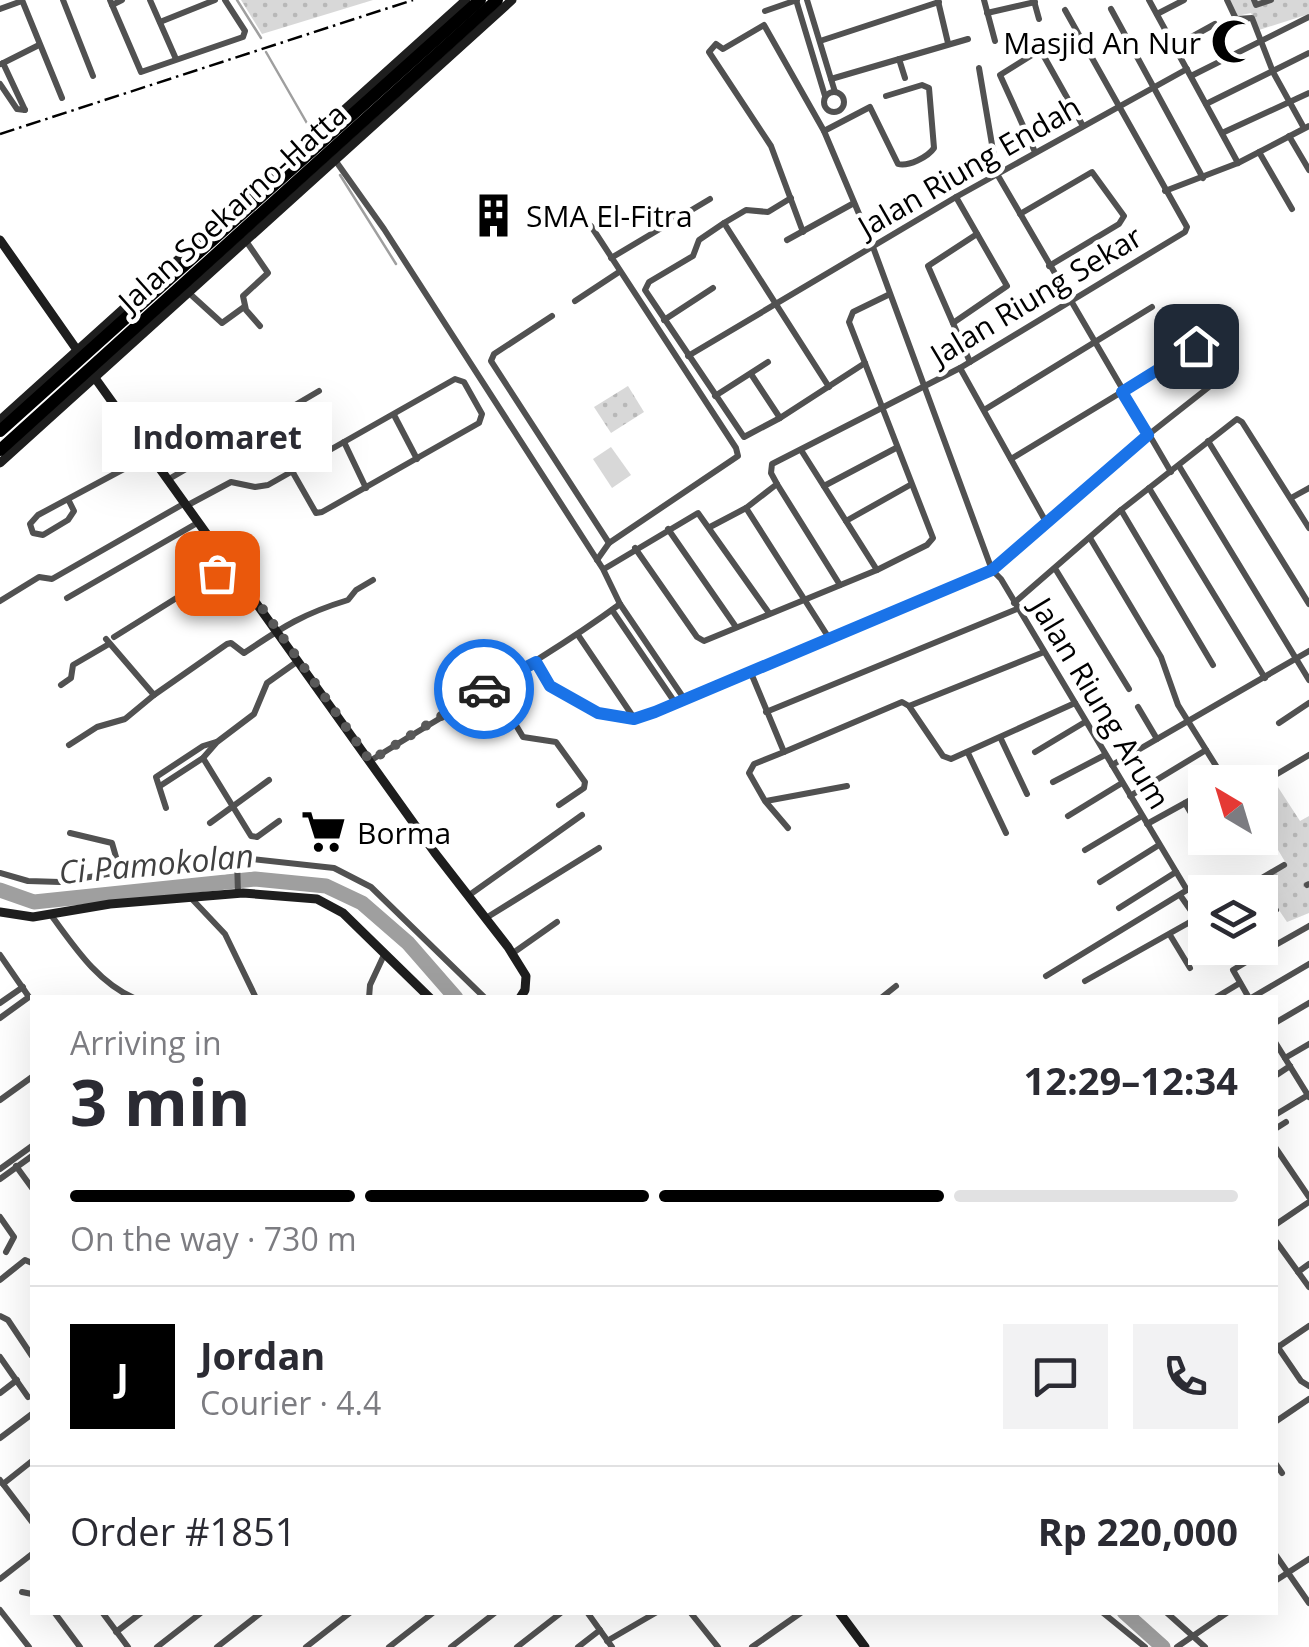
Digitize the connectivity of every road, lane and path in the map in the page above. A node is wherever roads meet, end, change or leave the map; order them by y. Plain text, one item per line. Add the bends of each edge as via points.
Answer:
1 (64, 0) edge
2 (122, 0) edge
3 (150, 0) edge
4 (215, 0) edge
5 (225, 0) edge
6 (466, 0) edge
7 (480, 0) edge
8 (497, 0) edge
9 (512, 0) edge
10 (797, 0) edge
11 (807, 0) edge
12 (984, 0) edge
13 (1150, 0) edge
14 (1184, 0) edge
15 (1228, 0) edge
16 (1254, 0) edge
17 (1272, 0) edge
18 (22, 1) edge
19 (938, 1) edge
20 (1034, 1) edge
21 (111, 2) edge
22 (0, 9) edge
23 (1111, 9) dead end
24 (765, 10) dead end
25 (1066, 10) dead end
26 (987, 14) junction
27 (1157, 14) junction
28 (1309, 17) edge
29 (1039, 18) dead end
30 (160, 22) junction
31 (1215, 24) dead end
32 (968, 39) dead end
33 (1260, 40) junction
34 (820, 41) junction
35 (995, 41) dead end
36 (40, 44) junction
37 (948, 44) junction
38 (1174, 46) junction
39 (1309, 53) edge
40 (415, 58) junction
41 (176, 59) junction
42 (899, 59) junction
43 (1, 64) edge
44 (979, 68) dead end
45 (390, 69) junction
46 (1272, 70) junction
47 (1189, 73) junction
48 (94, 76) dead end
49 (905, 78) dead end
50 (832, 79) junction
51 (0, 84) edge
52 (1155, 86) junction
53 (835, 92) junction
54 (1309, 93) edge
55 (825, 96) junction
56 (886, 96) dead end
57 (62, 98) dead end
58 (1288, 100) junction
59 (1206, 104) junction
60 (1119, 106) junction
61 (825, 107) junction
62 (840, 110) junction
63 (848, 118) junction
64 (1083, 126) junction
65 (1307, 127) edge
66 (822, 128) junction
67 (1222, 133) junction
68 (1289, 136) junction
69 (1035, 152) junction
70 (1259, 152) junction
71 (335, 160) junction
72 (1238, 164) junction
73 (1309, 170) edge
74 (997, 174) junction
75 (1204, 178) junction
76 (1166, 191) junction
77 (956, 197) junction
78 (791, 198) junction
79 (710, 199) dead end
80 (854, 203) junction
81 (1292, 208) dead end
82 (1020, 214) junction
83 (724, 223) junction
84 (591, 226) dead end
85 (803, 232) junction
86 (976, 234) junction
87 (0, 240) edge
88 (787, 240) dead end
89 (246, 241) junction
90 (873, 247) junction
91 (611, 258) junction
92 (1050, 266) junction
93 (619, 272) junction
94 (188, 287) junction
95 (713, 288) dead end
96 (888, 294) junction
97 (574, 301) dead end
98 (1070, 302) junction
99 (776, 304) junction
100 (1152, 306) dead end
101 (244, 307) junction
102 (169, 311) joint
103 (552, 316) dead end
104 (664, 320) junction
105 (953, 323) junction
106 (1183, 325) dead end
107 (260, 326) dead end
108 (1093, 343) junction
109 (1196, 346) junction
110 (77, 350) junction
111 (688, 356) junction
112 (768, 362) dead end
113 (970, 362) junction
114 (865, 363) junction
115 (960, 368) junction
116 (751, 374) junction
117 (95, 378) junction
118 (829, 387) junction
119 (923, 388) junction
120 (320, 391) dead end
121 (1122, 392) junction
122 (715, 396) junction
123 (882, 408) junction
124 (984, 410) junction
125 (394, 414) junction
126 (780, 418) junction
127 (0, 420) edge
128 (0, 432) edge
129 (1148, 435) junction
130 (1208, 441) junction
131 (344, 442) junction
132 (896, 448) junction
133 (0, 450) edge
134 (802, 450) junction
135 (151, 454) junction
136 (417, 459) junction
137 (1010, 459) junction
138 (0, 463) edge
139 (1179, 466) junction
140 (292, 471) junction
141 (1171, 472) junction
142 (169, 479) junction
143 (777, 484) junction
144 (910, 485) junction
145 (824, 486) junction
146 (366, 488) junction
147 (1149, 488) junction
148 (1309, 488) edge
149 (1291, 498) junction
150 (68, 499) junction
151 (187, 504) junction
152 (746, 508) junction
153 (1121, 510) junction
154 (846, 521) junction
155 (200, 522) junction
156 (1046, 522) junction
157 (710, 526) junction
158 (1309, 528) edge
159 (668, 529) junction
160 (1092, 540) junction
161 (610, 543) junction
162 (635, 548) junction
163 (597, 560) junction
164 (231, 564) junction
165 (603, 569) junction
166 (876, 570) junction
167 (992, 570) junction
168 (1056, 570) junction
169 (373, 580) dead end
170 (840, 585) junction
171 (67, 598) dead end
172 (806, 600) junction
173 (0, 601) edge
174 (620, 604) junction
175 (1309, 604) edge
176 (1016, 606) junction
177 (612, 610) junction
178 (769, 613) junction
179 (736, 628) junction
180 (276, 629) junction
181 (578, 635) junction
182 (829, 638) junction
183 (110, 640) junction
184 (1309, 651) edge
185 (1044, 652) junction
186 (1296, 659) junction
187 (299, 660) junction
188 (536, 662) junction
189 (1214, 665) dead end
190 (750, 673) junction
191 (1265, 678) junction
192 (1309, 680) edge
193 (492, 684) junction
194 (61, 685) dead end
195 (1129, 689) dead end
196 (154, 695) junction
197 (685, 700) junction
198 (1074, 703) junction
199 (676, 704) junction
200 (1309, 704) edge
201 (909, 706) junction
202 (1138, 707) dead end
203 (766, 712) junction
204 (634, 719) junction
205 (1189, 720) junction
206 (1086, 722) junction
207 (1279, 722) dead end
208 (1001, 738) junction
209 (1157, 739) junction
210 (217, 742) junction
211 (70, 746) dead end
212 (1206, 750) junction
213 (784, 752) junction
214 (968, 752) junction
215 (1034, 752) dead end
216 (1105, 754) junction
217 (1309, 755) edge
218 (204, 758) junction
219 (370, 761) junction
220 (1112, 765) junction
221 (1215, 765) edge
222 (1278, 773) edge
223 (269, 780) dead end
224 (1053, 782) dead end
225 (1122, 783) junction
226 (160, 786) junction
227 (846, 786) dead end
228 (1027, 794) dead end
229 (1130, 796) junction
230 (764, 801) junction
231 (1186, 802) joint
232 (559, 805) dead end
233 (1188, 805) edge
234 (166, 808) dead end
235 (232, 808) junction
236 (582, 815) dead end
237 (1068, 816) dead end
238 (1144, 820) junction
239 (278, 821) dead end
240 (210, 822) dead end
241 (788, 828) dead end
242 (70, 833) dead end
243 (1006, 833) dead end
244 (1159, 845) junction
245 (599, 848) dead end
246 (1085, 850) dead end
247 (237, 863) junction
248 (1284, 864) dead end
249 (120, 871) junction
250 (1176, 872) junction
251 (0, 873) edge
252 (1266, 875) edge
253 (1100, 882) dead end
254 (238, 890) junction
255 (1184, 892) junction
256 (1188, 892) edge
257 (468, 896) junction
258 (190, 897) junction
259 (1118, 908) dead end
260 (0, 912) edge
261 (50, 915) junction
262 (486, 918) junction
263 (557, 922) dead end
264 (1309, 926) edge
265 (1170, 935) junction
266 (1278, 944) edge
267 (513, 954) junction
268 (0, 955) edge
269 (384, 955) junction
270 (1309, 964) edge
271 (1238, 965) edge
272 (1190, 968) dead end
273 (1046, 976) dead end
274 (1085, 981) dead end
275 (1240, 983) junction
276 (896, 986) dead end
277 (23, 987) junction
278 (127, 995) edge
279 (255, 995) edge
280 (369, 995) edge
281 (427, 995) edge
282 (481, 995) edge
283 (522, 995) edge
284 (885, 995) edge
285 (1220, 995) edge
286 (1248, 995) edge
287 (1255, 995) edge
288 (0, 1003) edge
289 (1309, 1003) edge
290 (0, 1018) edge
291 (1278, 1021) edge
292 (1309, 1044) edge
293 (1278, 1047) edge
294 (1288, 1062) junction
295 (1278, 1073) edge
296 (30, 1078) edge
297 (1306, 1085) edge
298 (1308, 1096) edge
299 (0, 1100) edge
300 (1278, 1112) edge
301 (1286, 1122) dead end
302 (1278, 1127) edge
303 (30, 1148) edge
304 (1278, 1152) edge
305 (30, 1157) edge
306 (14, 1164) junction
307 (0, 1169) edge
308 (0, 1179) edge
309 (30, 1185) edge
310 (1309, 1200) edge
311 (0, 1216) edge
312 (1278, 1223) edge
313 (1278, 1244) edge
314 (6, 1252) dead end
315 (30, 1261) edge
316 (1309, 1264) edge
317 (1298, 1272) junction
318 (0, 1280) edge
319 (1309, 1288) edge
320 (0, 1316) edge
321 (1309, 1326) edge
322 (1278, 1344) edge
323 (1278, 1348) edge
324 (30, 1353) edge
325 (0, 1357) edge
326 (17, 1380) junction
327 (1304, 1385) edge
328 (0, 1393) edge
329 (28, 1397) dead end
330 (1309, 1398) edge
331 (30, 1416) edge
332 (1278, 1420) edge
333 (0, 1438) edge
334 (30, 1462) edge
335 (1278, 1467) edge
336 (1282, 1473) dead end
337 (2, 1482) edge
338 (29, 1510) edge
339 (30, 1556) edge
340 (1278, 1558) edge
341 (1309, 1559) edge
342 (1288, 1573) junction
343 (0, 1578) edge
344 (1278, 1579) edge
345 (22, 1592) dead end
346 (30, 1594) edge
347 (1309, 1603) edge
348 (0, 1610) edge
349 (56, 1615) edge
350 (104, 1615) edge
351 (138, 1615) edge
352 (198, 1615) edge
353 (258, 1615) edge
354 (347, 1615) edge
355 (430, 1615) edge
356 (492, 1615) edge
357 (558, 1615) edge
358 (589, 1615) edge
359 (637, 1615) edge
360 (652, 1615) edge
361 (692, 1615) edge
362 (798, 1615) edge
363 (841, 1615) edge
364 (1106, 1615) edge
365 (1169, 1615) edge
366 (1224, 1615) edge
367 (642, 1621) junction
368 (600, 1630) junction
369 (116, 1632) junction
370 (1190, 1638) junction
371 (22, 1639) junction
372 (715, 1643) edge
373 (609, 1644) edge
374 (394, 1645) edge
375 (309, 1646) edge
376 (12, 1647) edge
377 (29, 1647) edge
378 (80, 1647) edge
379 (128, 1647) edge
380 (157, 1647) edge
381 (217, 1647) edge
382 (451, 1647) edge
383 (517, 1647) edge
384 (578, 1647) edge
385 (752, 1647) edge
386 (865, 1647) edge
387 (1145, 1647) edge
388 (1178, 1647) edge
389 (1205, 1647) edge

1 - 48 street
2 - 21 street
3 - 30 street
4 - 30 street
5 - 41 street via 246,34
6 - 45 main road
7 - 40 highway, Jalan Soekarno-Hatta
8 - 94 highway, Jalan Soekarno-Hatta
9 - 71 main road, Jalan Soekarno-Hatta
10 - 24 street
10 - 55 street
11 - 34 street
12 - 26 street
13 - 27 street
14 - 27 street
15 - 33 street via 1236,19 1251,17
16 - 17 street
18 - 22 street
18 - 36 street
19 - 34 street
19 - 37 street
20 - 26 street
20 - 29 street
21 - 41 street via 141,72
23 - 52 street
25 - 60 street, Jalan Riung Sekar
26 - 35 street
27 - 38 street
28 - 33 street, Jalan Riung Endah
30 - 41 street
31 - 38 street
32 - 37 street
33 - 46 street
33 - 47 street, Jalan Riung Endah
34 - 50 street
36 - 43 street
36 - 57 street
37 - 42 street
38 - 47 street
39 - 46 street
40 - 45 highway
40 - 128 highway, Jalan Soekarno-Hatta
42 - 49 street
42 - 50 street
43 - 51 street via 25,110 17,109
44 - 74 street
45 - 110 main road
46 - 58 street
46 - 59 street
47 - 52 street, Jalan Riung Endah
47 - 59 street
50 - 53 street
52 - 60 street, Jalan Riung Endah
52 - 75 street
53 - 55 street
53 - 62 street via 843,99
54 - 58 street
55 - 61 street
56 - 63 street via 929,88 930,153 902,166 872,109
58 - 65 street
58 - 67 street
59 - 67 street
60 - 64 street, Jalan Riung Endah
60 - 76 street, Jalan Riung Sekar
61 - 62 street
61 - 66 street
62 - 63 street
63 - 66 street
64 - 69 street, Jalan Riung Endah
64 - 69 street via 1039,47 1000,76
65 - 68 street
66 - 78 street, Jalan Riung Arum via 764,26 709,52 771,146
66 - 80 street, Jalan Riung Arum
67 - 72 street
68 - 70 street
68 - 73 street
69 - 74 street, Jalan Riung Endah
70 - 72 street
70 - 81 street
71 - 89 main road, Jalan Soekarno-Hatta
71 - 163 street
72 - 75 street
74 - 77 street, Jalan Riung Endah
74 - 82 street
75 - 76 street
76 - 98 street, Jalan Riung Sekar via 1185,232
77 - 86 street
77 - 90 street, Jalan Riung Endah
78 - 83 street via 768,212 746,210
78 - 85 street
79 - 91 street
80 - 85 street
80 - 90 street, Jalan Riung Arum
82 - 92 street
82 - 92 street via 1092,172 1124,216
83 - 99 street
83 - 104 street via 700,240 693,256 646,284
84 - 91 street
85 - 88 street
86 - 105 street via 928,266
86 - 105 street via 1007,286
87 - 110 main road
89 - 94 main road, Jalan Soekarno-Hatta
89 - 101 street via 268,273 245,293
90 - 96 street, Jalan Riung Arum
90 - 99 street, Jalan Riung Endah
91 - 93 street
92 - 98 street
93 - 97 street
93 - 161 street via 738,456
94 - 101 street via 222,323
94 - 102 highway
94 - 133 highway, Jalan Soekarno-Hatta
95 - 104 street
96 - 114 street via 849,317
96 - 119 street, Jalan Riung Arum
98 - 108 street
98 - 113 street, Jalan Riung Sekar
99 - 111 street, Jalan Riung Endah
99 - 118 street
100 - 108 street
101 - 107 street
102 - 117 main road
103 - 161 street via 491,361
104 - 111 street
105 - 113 street
106 - 109 street
108 - 121 street
108 - 124 street
109 - 121 street
109 - 129 street via 1214,383
110 - 127 main road
111 - 122 street
112 - 116 street
113 - 115 street, Jalan Riung Sekar
114 - 118 street
114 - 123 street
115 - 119 street, Jalan Riung Sekar
115 - 124 street
116 - 122 street
116 - 126 street
117 - 135 main road
117 - 138 main road
118 - 126 street
119 - 123 street, Jalan Riung Sekar
119 - 167 street, Jalan Riung Arum
120 - 142 street
121 - 129 street
121 - 137 street
122 - 126 street via 744,436
123 - 132 street
123 - 134 street, Jalan Riung Sekar
124 - 137 street
125 - 131 street
125 - 136 street
125 - 136 street via 458,378 481,412 478,424
129 - 141 street
129 - 156 street
130 - 139 street
130 - 149 street via 1240,420
130 - 175 street
131 - 140 street
131 - 146 street
132 - 144 street
132 - 145 street
134 - 143 street, Jalan Riung Sekar via 770,466
134 - 145 street
135 - 142 main road
135 - 150 street
136 - 146 street
137 - 156 street
139 - 141 street
139 - 186 street
140 - 146 street via 316,513
140 - 151 street via 261,487 225,484
141 - 147 street
142 - 151 main road
143 - 152 street, Jalan Riung Sekar
143 - 170 street
144 - 154 street
144 - 166 street via 933,538
145 - 154 street
147 - 153 street
147 - 191 street
148 - 149 street
149 - 158 street
150 - 150 street via 33,519 34,533 43,535 72,517
151 - 155 main road
151 - 173 street
152 - 157 street, Jalan Riung Sekar
152 - 172 street
153 - 160 street
153 - 189 street
154 - 166 street
155 - 164 main road
155 - 171 street
156 - 167 street
157 - 159 street via 698,512
157 - 178 street
159 - 162 street
159 - 179 street
160 - 168 street
160 - 205 street via 1161,657
161 - 163 street
162 - 165 street
162 - 179 street via 697,637 708,640
163 - 165 street
164 - 180 main road
164 - 183 street
165 - 174 street
166 - 170 street
167 - 176 street, Jalan Riung Arum
167 - 182 street
168 - 176 street
168 - 195 street
169 - 180 street via 348,600
170 - 172 street
172 - 178 street
172 - 182 street
174 - 177 street
174 - 197 street
176 - 185 street, Jalan Riung Arum
176 - 203 street
177 - 181 street
177 - 199 street
178 - 179 street
180 - 187 main road
180 - 196 street via 244,653 227,644
181 - 188 street
181 - 204 street
182 - 190 street
183 - 194 street via 73,665
183 - 196 street
184 - 186 street
185 - 198 street, Jalan Riung Arum
185 - 201 street
186 - 191 street
186 - 192 street
187 - 210 street via 267,683 254,714
187 - 219 main road
188 - 193 street
188 - 204 street via 550,686 573,701
190 - 197 street
190 - 203 street
191 - 205 street
193 - 219 street
193 - 232 street via 521,735 556,742 586,782
196 - 211 street via 125,719
197 - 199 street
198 - 206 street, Jalan Riung Arum
198 - 208 street
199 - 204 street
200 - 207 street
201 - 213 street via 896,704
201 - 214 street via 943,756
202 - 209 street
203 - 213 street
205 - 209 street
205 - 212 street
206 - 215 street
206 - 216 street, Jalan Riung Arum
208 - 214 street
208 - 228 street
209 - 220 street
210 - 218 street
210 - 226 street via 158,775
212 - 221 street
212 - 229 street
213 - 230 street via 749,769
214 - 243 street
216 - 220 street, Jalan Riung Arum
216 - 224 street
217 - 222 street
218 - 226 street
218 - 235 street
219 - 257 main road
220 - 225 street, Jalan Riung Arum
223 - 235 street
225 - 229 street, Jalan Riung Arum
225 - 237 street
226 - 234 street
227 - 230 street
229 - 238 street, Jalan Riung Arum
230 - 241 street
231 - 233 street
231 - 238 street
235 - 239 street via 254,837
235 - 240 street
236 - 257 street
238 - 244 street, Jalan Riung Arum
238 - 246 street
242 - 249 street via 112,843
244 - 250 street, Jalan Riung Arum
244 - 253 street
245 - 262 street
247 - 249 street
247 - 254 street
247 - 282 street via 349,873
248 - 252 street
249 - 251 street via 44,882
250 - 255 street, Jalan Riung Arum
250 - 259 street
254 - 258 main road
254 - 269 main road via 326,902
255 - 256 street
255 - 265 street via 1194,919
255 - 273 street
257 - 262 main road
258 - 261 main road
258 - 279 street via 225,934
260 - 261 main road
261 - 278 street via 100,976
262 - 267 main road
263 - 267 street
264 - 266 street
265 - 272 street
265 - 274 street
267 - 283 main road via 526,976
268 - 277 street
269 - 280 street
269 - 281 main road
270 - 287 street
271 - 275 street
275 - 285 street
275 - 286 street
276 - 284 street
277 - 288 street
277 - 290 street via 28,999
289 - 291 street
292 - 294 street
293 - 294 street
294 - 295 street
294 - 297 street
296 - 299 street
297 - 298 street
298 - 300 street
301 - 302 street
303 - 306 street
304 - 310 street
305 - 306 street
306 - 307 street
306 - 308 street
306 - 309 street
310 - 312 street
311 - 314 street via 14,1238
313 - 317 street
315 - 318 street
316 - 317 street
317 - 319 street
320 - 324 street
321 - 322 street
323 - 327 street
325 - 326 street
326 - 328 street
326 - 329 street
327 - 330 street
330 - 332 street
331 - 333 street
334 - 337 street
335 - 336 street
337 - 338 street
339 - 343 street
340 - 342 street
341 - 342 street
342 - 344 street
342 - 347 street
345 - 346 street
348 - 371 street
349 - 378 street
350 - 369 street
351 - 369 street
352 - 380 street
353 - 381 street
354 - 375 street
355 - 374 street
356 - 382 street
357 - 383 street
358 - 368 street
359 - 367 street
360 - 367 street
361 - 372 street
362 - 385 street
363 - 386 main road
364 - 387 street
365 - 370 street
366 - 370 street
367 - 373 street
368 - 373 street
368 - 384 street
369 - 379 street
370 - 388 street
370 - 389 street
371 - 376 street
371 - 377 street

